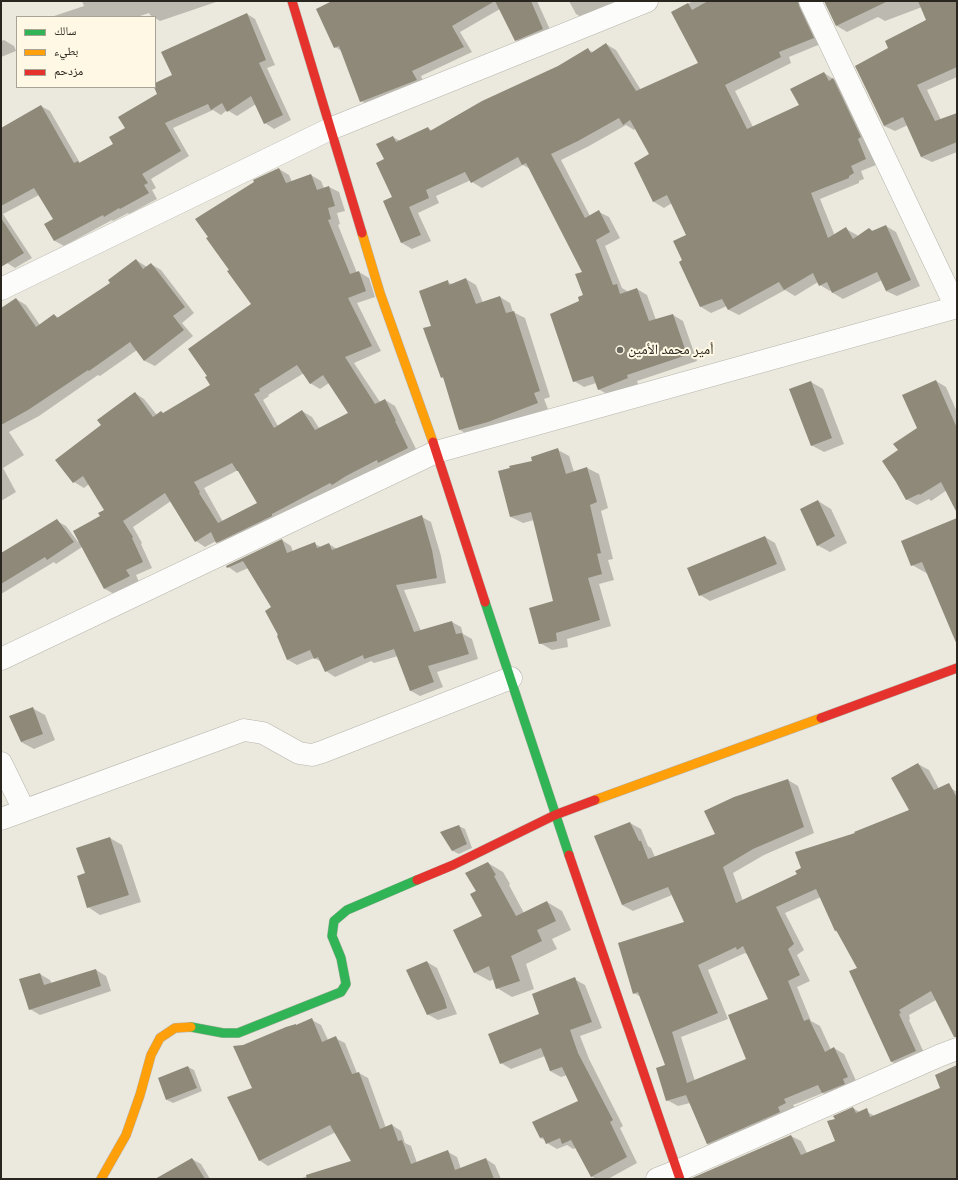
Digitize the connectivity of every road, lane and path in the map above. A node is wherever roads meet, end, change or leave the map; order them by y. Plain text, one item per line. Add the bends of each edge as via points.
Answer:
1 (292, 1) edge
2 (647, 1) edge
3 (810, 1) edge
4 (330, 129) junction
5 (1, 289) edge
6 (957, 307) edge
7 (436, 452) junction
8 (1, 659) edge
9 (957, 668) edge
10 (511, 678) junction
11 (1, 763) edge
12 (24, 810) junction
13 (555, 815) junction
14 (1, 819) edge
15 (957, 1049) edge
16 (679, 1175) edge
17 (101, 1179) edge
18 (657, 1179) edge

1 - 4 street
2 - 4 street
3 - 6 street
4 - 5 street
4 - 7 street via 380,292
6 - 7 street
7 - 8 street
7 - 10 street
9 - 13 street
10 - 12 street via 312,755 299,753 263,733 244,730
10 - 13 street
11 - 12 street
12 - 14 street
13 - 16 street
13 - 17 street via 453,865 347,910 334,921 332,936 346,984 341,992 238,1033 223,1033 194,1027 175,1028 160,1038 151,1055 126,1135
15 - 16 street
16 - 18 street

